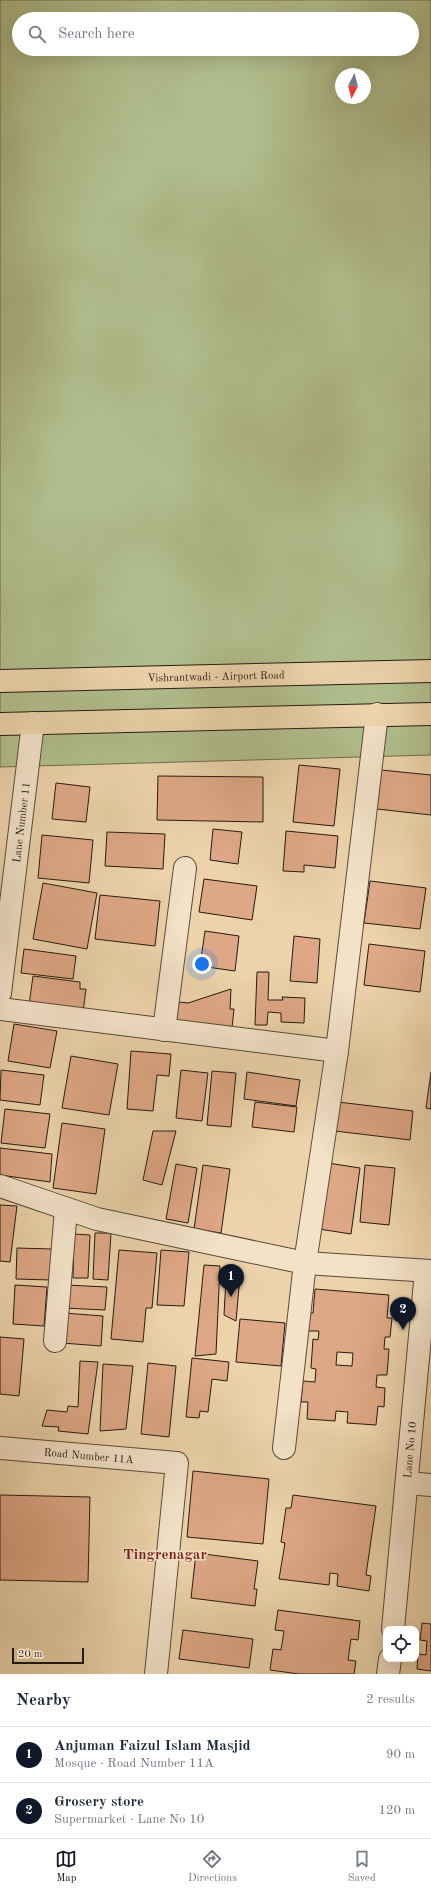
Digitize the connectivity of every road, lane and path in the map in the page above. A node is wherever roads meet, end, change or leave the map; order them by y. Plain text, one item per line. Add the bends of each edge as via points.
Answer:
1 (431, 671) edge
2 (0, 681) edge
3 (377, 714) junction
4 (431, 714) edge
5 (33, 723) junction
6 (0, 724) edge
7 (186, 868) dead end
8 (0, 993) edge
9 (0, 1009) edge
10 (164, 1030) junction
11 (337, 1051) junction
12 (0, 1186) edge
13 (66, 1208) junction
14 (305, 1263) junction
15 (428, 1271) edge
16 (55, 1341) dead end
17 (0, 1448) edge
18 (284, 1448) dead end
19 (407, 1483) junction
20 (431, 1485) edge
21 (393, 1626) edge
22 (390, 1662) edge
23 (156, 1674) edge
24 (388, 1674) edge

1 - 2 main road, Vishrantwadi - Airport Road
3 - 4 main road
3 - 5 main road
3 - 11 street
5 - 6 main road
5 - 8 street, Lane Number 11
7 - 10 street
9 - 10 street
10 - 11 street
11 - 14 street
12 - 13 street
13 - 14 street via 97,1219
13 - 16 street
14 - 15 street
14 - 18 street
15 - 19 street, Lane No 10
17 - 23 street, Road Number 11A via 176,1463
19 - 20 street
19 - 21 street, Lane No 10
22 - 24 street

